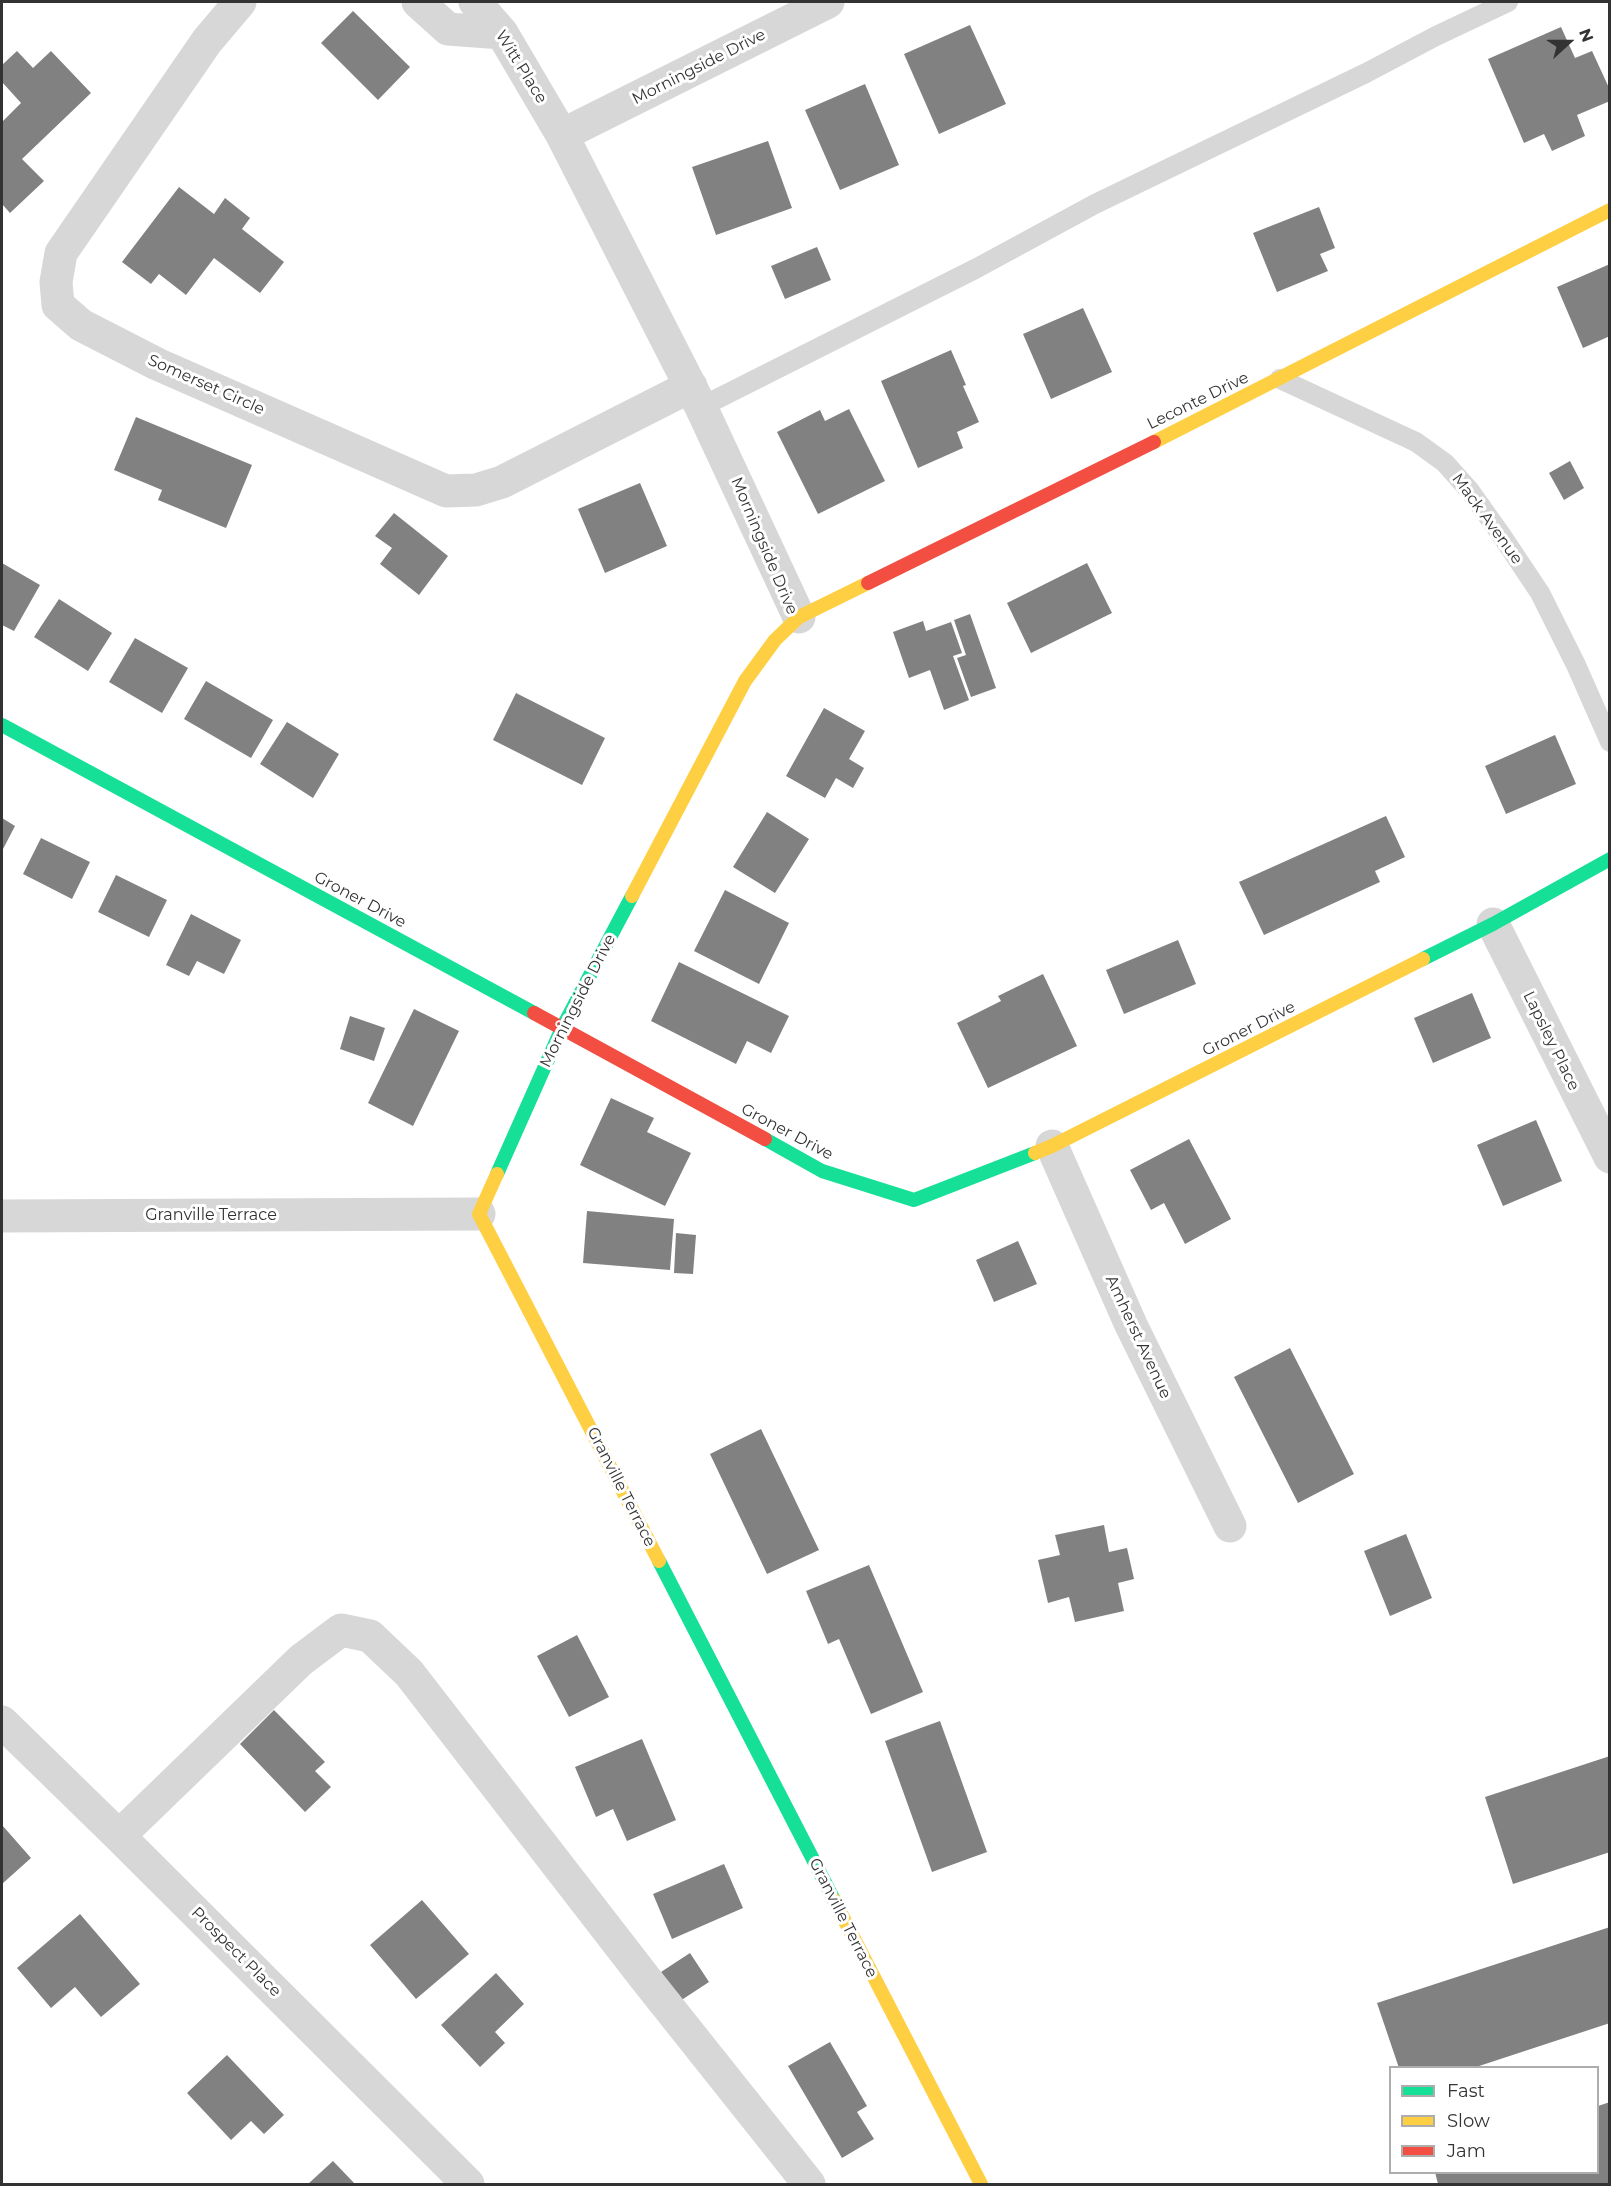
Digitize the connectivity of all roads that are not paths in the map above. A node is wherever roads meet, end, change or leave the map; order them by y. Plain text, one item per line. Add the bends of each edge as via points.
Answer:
1 (240, 2) edge
2 (418, 2) edge
3 (475, 2) edge
4 (828, 2) edge
5 (1508, 2) edge
6 (502, 33) junction
7 (562, 135) junction
8 (1610, 210) edge
9 (1280, 379) junction
10 (696, 396) junction
11 (799, 617) junction
12 (2, 725) edge
13 (1610, 742) edge
14 (1610, 859) edge
15 (1494, 924) junction
16 (562, 1028) junction
17 (1052, 1146) junction
18 (1610, 1157) edge
19 (479, 1214) junction
20 (2, 1216) edge
21 (1230, 1526) dead end
22 (2, 1722) edge
23 (119, 1836) junction
24 (468, 2184) edge
25 (809, 2184) edge
26 (981, 2184) edge

1 - 10 street, Somerset Circle via 207,41 61,253 56,282 58,305 81,325 157,364 446,490 476,490 502,482
2 - 6 street via 448,29
3 - 6 street, Witt Place
4 - 7 street, Morningside Drive
5 - 10 lane via 1095,204 977,267
6 - 7 street, Witt Place
7 - 10 street, Morningside Drive
8 - 9 street, Leconte Drive
9 - 11 street, Leconte Drive
9 - 13 lane, Mack Avenue via 1416,442 1446,463 1470,491 1540,593
10 - 11 street, Morningside Drive
11 - 16 street, Morningside Drive via 775,640 745,681
12 - 16 street, Groner Drive
14 - 15 street, Groner Drive
15 - 17 street, Groner Drive
15 - 18 street, Lapsley Place
16 - 17 street, Groner Drive via 822,1171 914,1200
16 - 19 street, Morningside Drive
17 - 21 street, Amherst Avenue via 1131,1325
19 - 20 street, Granville Terrace
19 - 26 street, Granville Terrace
22 - 23 street, Prospect Place
23 - 24 street, Prospect Place
23 - 25 street via 301,1659 341,1629 370,1636 409,1672

